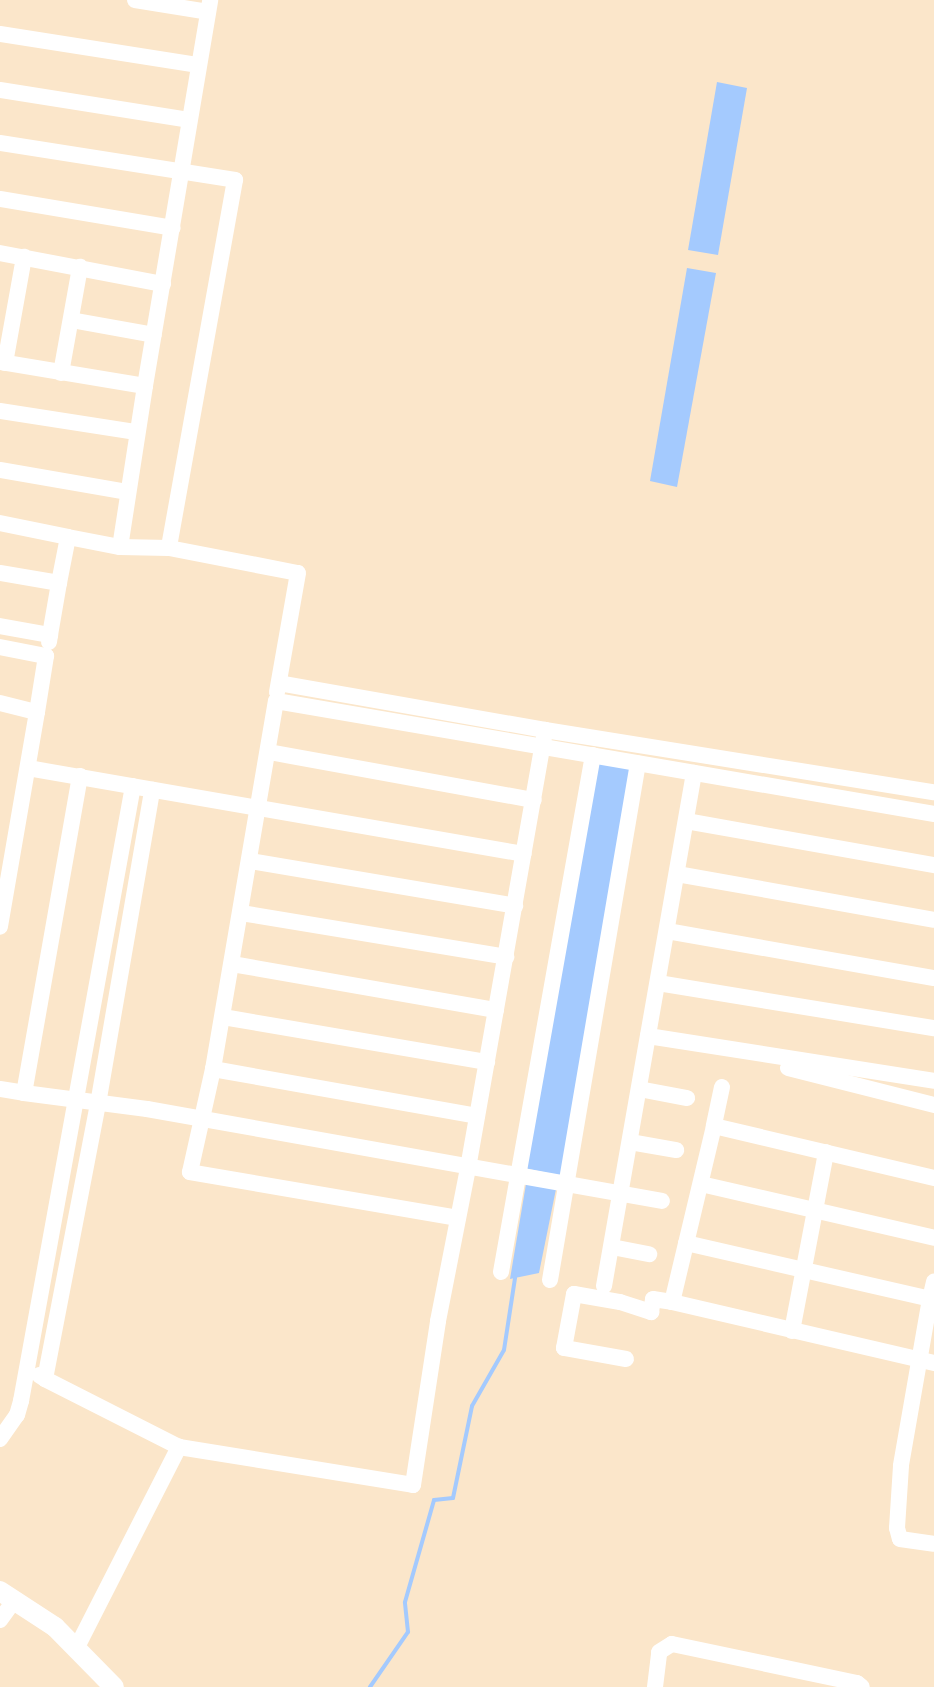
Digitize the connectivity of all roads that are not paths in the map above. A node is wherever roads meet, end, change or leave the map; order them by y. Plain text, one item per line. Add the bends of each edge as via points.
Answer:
1 (135, 0) edge
2 (209, 6) edge
3 (0, 34) edge
4 (199, 65) junction
5 (0, 90) edge
6 (189, 120) junction
7 (0, 143) edge
8 (180, 170) junction
9 (0, 199) edge
10 (173, 228) junction
11 (0, 253) edge
12 (24, 257) junction
13 (80, 267) junction
14 (163, 284) junction
15 (7, 309) edge
16 (71, 320) junction
17 (154, 335) junction
18 (3, 362) edge
19 (61, 373) junction
20 (145, 386) junction
21 (0, 411) edge
22 (136, 432) junction
23 (0, 470) edge
24 (128, 492) junction
25 (0, 523) edge
26 (68, 537) junction
27 (120, 547) junction
28 (169, 548) junction
29 (0, 573) edge
30 (59, 583) junction
31 (0, 626) edge
32 (50, 635) junction
33 (0, 647) edge
34 (46, 656) junction
35 (279, 683) junction
36 (276, 701) junction
37 (0, 703) edge
38 (37, 712) junction
39 (544, 738) junction
40 (269, 752) junction
41 (593, 755) junction
42 (638, 763) junction
43 (28, 768) junction
44 (694, 773) junction
45 (80, 776) junction
46 (133, 786) junction
47 (152, 790) junction
48 (934, 792) edge
49 (534, 800) junction
50 (257, 808) junction
51 (934, 814) edge
52 (686, 821) junction
53 (524, 854) junction
54 (250, 861) junction
55 (934, 865) edge
56 (677, 874) junction
57 (515, 906) junction
58 (241, 913) junction
59 (934, 920) edge
60 (0, 927) edge
61 (667, 931) junction
62 (506, 957) junction
63 (232, 964) junction
64 (934, 978) edge
65 (658, 983) junction
66 (496, 1010) junction
67 (223, 1017) junction
68 (934, 1028) edge
69 (648, 1036) junction
70 (696, 1045) junction
71 (487, 1062) junction
72 (213, 1069) junction
73 (934, 1081) edge
74 (722, 1087) dead end
75 (0, 1089) edge
76 (639, 1089) junction
77 (24, 1093) junction
78 (687, 1098) dead end
79 (77, 1101) junction
80 (98, 1104) junction
81 (934, 1105) edge
82 (477, 1116) junction
83 (200, 1120) junction
84 (714, 1126) junction
85 (630, 1142) junction
86 (676, 1150) dead end
87 (826, 1152) junction
88 (468, 1168) junction
89 (517, 1177) junction
90 (934, 1178) edge
91 (701, 1184) junction
92 (566, 1185) junction
93 (621, 1194) junction
94 (662, 1201) dead end
95 (815, 1210) junction
96 (458, 1218) junction
97 (934, 1238) edge
98 (686, 1243) junction
99 (612, 1247) junction
100 (649, 1254) dead end
101 (803, 1270) junction
102 (501, 1272) dead end
103 (550, 1280) dead end
104 (934, 1281) edge
105 (604, 1286) dead end
106 (932, 1300) edge
107 (672, 1302) junction
108 (792, 1331) junction
109 (626, 1359) dead end
110 (926, 1362) edge
111 (27, 1369) junction
112 (45, 1379) junction
113 (0, 1439) edge
114 (179, 1447) junction
115 (934, 1544) edge
116 (7, 1596) edge
117 (0, 1620) edge
118 (77, 1647) junction
119 (114, 1687) edge
120 (655, 1687) edge
121 (862, 1687) edge

1 - 2 street
2 - 4 street
3 - 4 street
4 - 6 street
5 - 6 street
6 - 8 street
7 - 8 street
8 - 10 street
8 - 28 street via 235,180
9 - 10 street
10 - 14 street
11 - 12 street
12 - 13 street
12 - 15 street
13 - 14 street
13 - 16 street
14 - 17 street
15 - 18 street
16 - 17 street
16 - 19 street
17 - 20 street
18 - 19 street
19 - 20 street
20 - 22 street
21 - 22 street
22 - 24 street
23 - 24 street
24 - 27 street
25 - 26 street
26 - 27 street
26 - 30 street
27 - 28 street
28 - 35 street via 298,573
29 - 30 street
30 - 32 street
31 - 32 street
32 - 34 street
33 - 34 street
34 - 38 street
35 - 36 street
35 - 39 street
36 - 39 street
36 - 40 street
37 - 38 street
38 - 43 street
39 - 41 street
39 - 48 street
39 - 49 street
40 - 49 street
40 - 50 street
41 - 42 street
41 - 89 street
42 - 44 street
42 - 92 street
43 - 45 street
43 - 60 street
44 - 51 street
44 - 52 street
45 - 46 street
45 - 77 street
46 - 47 street
46 - 79 street
47 - 50 street
47 - 80 street
49 - 53 street
50 - 53 street
50 - 54 street
52 - 55 street
52 - 56 street
53 - 57 street
54 - 57 street
54 - 58 street
56 - 59 street
56 - 61 street
57 - 62 street
58 - 62 street
58 - 63 street
61 - 64 street
61 - 65 street
62 - 66 street
63 - 66 street
63 - 67 street
65 - 68 street
65 - 69 street
66 - 71 street
67 - 71 street
67 - 72 street
69 - 70 street
69 - 76 street
70 - 73 street
70 - 81 street
71 - 82 street
72 - 82 street
72 - 83 street
74 - 84 street
75 - 77 street
76 - 78 street
76 - 85 street
77 - 79 street
79 - 80 street
79 - 111 street
80 - 83 street
80 - 112 street
82 - 88 street
83 - 88 street
83 - 96 street via 190,1172
84 - 87 street
84 - 91 street
85 - 86 street
85 - 93 street
87 - 90 street
87 - 95 street
88 - 89 street
88 - 96 street
89 - 92 street
89 - 102 street
91 - 95 street
91 - 98 street
92 - 93 street
92 - 103 street
93 - 94 street
93 - 99 street
95 - 97 street
95 - 101 street
96 - 114 street via 413,1485
98 - 101 street
98 - 107 street
99 - 100 street
99 - 105 street
101 - 106 street
101 - 108 street
104 - 106 street
106 - 110 street
107 - 108 street
107 - 109 street via 653,1299 651,1312 574,1294 564,1348
108 - 110 street
110 - 115 street via 901,1466 897,1537
111 - 112 street
111 - 113 street via 17,1415
112 - 114 street
114 - 118 street
116 - 117 street
116 - 118 street
118 - 119 street
120 - 121 street via 659,1652 672,1644

